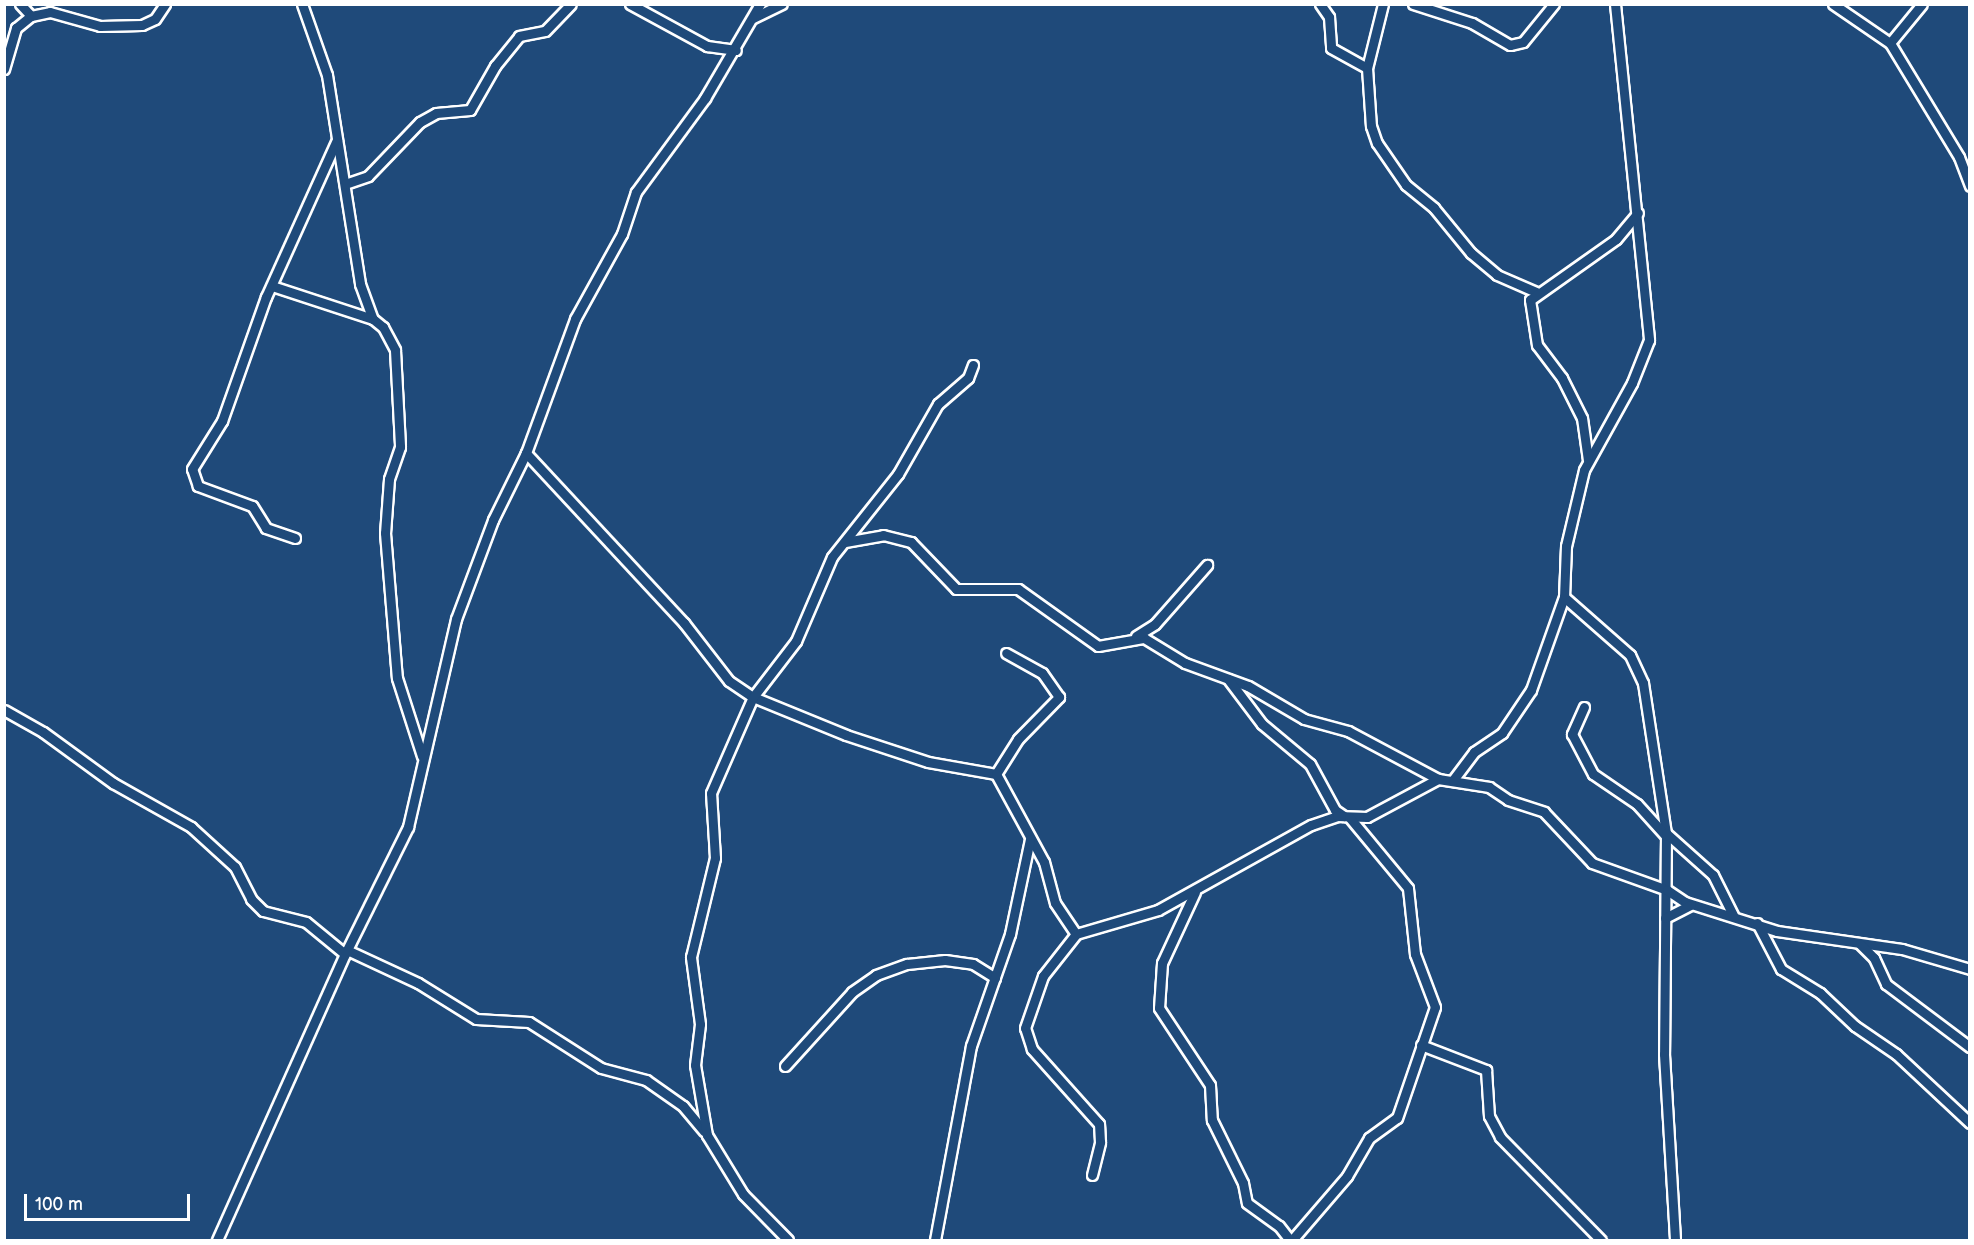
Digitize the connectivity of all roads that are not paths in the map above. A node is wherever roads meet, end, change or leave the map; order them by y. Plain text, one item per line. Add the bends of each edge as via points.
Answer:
1 (20, 4) edge
2 (165, 4) edge
3 (302, 4) edge
4 (571, 4) edge
5 (630, 4) edge
6 (759, 4) edge
7 (782, 4) edge
8 (1383, 4) edge
9 (1413, 4) edge
10 (1554, 4) edge
11 (1615, 4) edge
12 (1833, 4) edge
13 (1922, 4) edge
14 (1325, 6) edge
15 (31, 16) junction
16 (753, 18) junction
17 (1890, 43) junction
18 (736, 50) junction
19 (1367, 68) junction
20 (4, 69) edge
21 (336, 140) junction
22 (345, 184) junction
23 (1970, 186) edge
24 (1638, 213) junction
25 (272, 286) junction
26 (1536, 292) junction
27 (373, 320) junction
28 (974, 365) dead end
29 (526, 453) junction
30 (1588, 460) junction
31 (295, 538) dead end
32 (845, 542) junction
33 (1207, 565) dead end
34 (1563, 597) junction
35 (1136, 636) junction
36 (1006, 653) dead end
37 (1228, 679) junction
38 (753, 697) junction
39 (1584, 707) dead end
40 (4, 710) edge
41 (423, 758) junction
42 (996, 774) junction
43 (1438, 779) junction
44 (1453, 780) junction
45 (1346, 816) junction
46 (1666, 834) junction
47 (1030, 839) junction
48 (1667, 890) junction
49 (1195, 892) junction
50 (1693, 905) junction
51 (1734, 917) junction
52 (1665, 918) junction
53 (1757, 923) junction
54 (1076, 934) junction
55 (1860, 944) junction
56 (346, 952) junction
57 (1970, 969) edge
58 (995, 978) junction
59 (1421, 1045) junction
60 (1970, 1047) edge
61 (785, 1066) dead end
62 (1970, 1123) edge
63 (706, 1135) junction
64 (1092, 1175) dead end
65 (217, 1240) edge
66 (788, 1240) edge
67 (935, 1240) edge
68 (1291, 1240) edge
69 (1601, 1240) edge
70 (1675, 1240) edge

1 - 15 street
2 - 15 street via 154,19 142,25 100,26 50,12
3 - 21 street via 322,56
4 - 22 street via 545,31 519,36 495,66 470,110 436,113 420,122 368,176
5 - 18 street via 707,46
6 - 16 street
7 - 16 street
8 - 19 street
9 - 10 street via 1472,23 1510,45 1523,42
11 - 24 street
12 - 17 street
13 - 17 street
14 - 19 street via 1331,48
15 - 20 street via 15,28
16 - 18 street
17 - 23 street via 1959,157
18 - 29 street via 636,192 621,234 598,270 559,356
19 - 26 street via 1371,126 1394,171 1479,260 1497,275
21 - 22 street
21 - 25 street
22 - 27 street via 360,284
24 - 26 street via 1616,239
24 - 30 street via 1649,340 1632,383
25 - 27 street
25 - 31 street via 222,421 194,462 192,474 198,486 252,506 266,528
26 - 30 street via 1529,306 1534,336 1578,408
27 - 41 street via 383,327 395,350 400,447 388,479 385,533 392,645 404,710
28 - 32 street via 969,378 938,404 898,474 877,495
29 - 38 street via 684,623 729,681
29 - 41 street via 493,520 456,620
30 - 34 street via 1568,537
32 - 35 street via 867,535 911,542 961,591 1018,589 1098,646
32 - 38 street via 826,567 796,641
33 - 35 street via 1161,617
34 - 44 street via 1530,690 1502,733 1474,752
34 - 46 street via 1640,667
35 - 37 street via 1185,663
36 - 42 street via 1042,673 1059,697 1018,739
37 - 43 street via 1297,716 1360,737
37 - 45 street via 1262,724 1310,764 1335,810
38 - 42 street via 928,762
38 - 63 street via 711,793 715,858 691,957 700,1024 695,1065
39 - 46 street via 1572,734 1593,774 1637,804
40 - 56 street via 51,737 113,783 191,827 235,867 263,911 306,922
41 - 56 street via 408,827
42 - 47 street
43 - 44 street
43 - 45 street via 1372,815
44 - 48 street via 1489,787 1508,800 1544,812 1592,863
45 - 49 street via 1311,825
45 - 59 street via 1400,875 1412,899 1415,954 1435,998
46 - 48 street
46 - 51 street via 1713,875
47 - 54 street via 1044,862 1055,903
47 - 58 street via 1010,934
48 - 50 street
48 - 52 street
49 - 54 street via 1158,910
49 - 68 street via 1162,963 1159,1008 1210,1085 1212,1120 1243,1183 1247,1203
50 - 51 street
50 - 52 street via 1678,908
51 - 53 street
52 - 70 street via 1664,1081
53 - 55 street
53 - 62 street via 1781,969 1820,993 1855,1026 1896,1054
54 - 64 street via 1043,976 1025,1028 1032,1049 1099,1124 1100,1142
55 - 57 street via 1902,949
55 - 60 street via 1874,958 1886,984
56 - 63 street via 418,983 476,1019 529,1022 601,1068 646,1080 683,1106
56 - 65 street
58 - 61 street via 973,964 945,960 907,964 876,975 852,992
58 - 67 street via 970,1046
59 - 68 street via 1397,1118 1369,1138 1347,1176
59 - 69 street via 1486,1070 1489,1116 1500,1137
63 - 66 street via 743,1194

